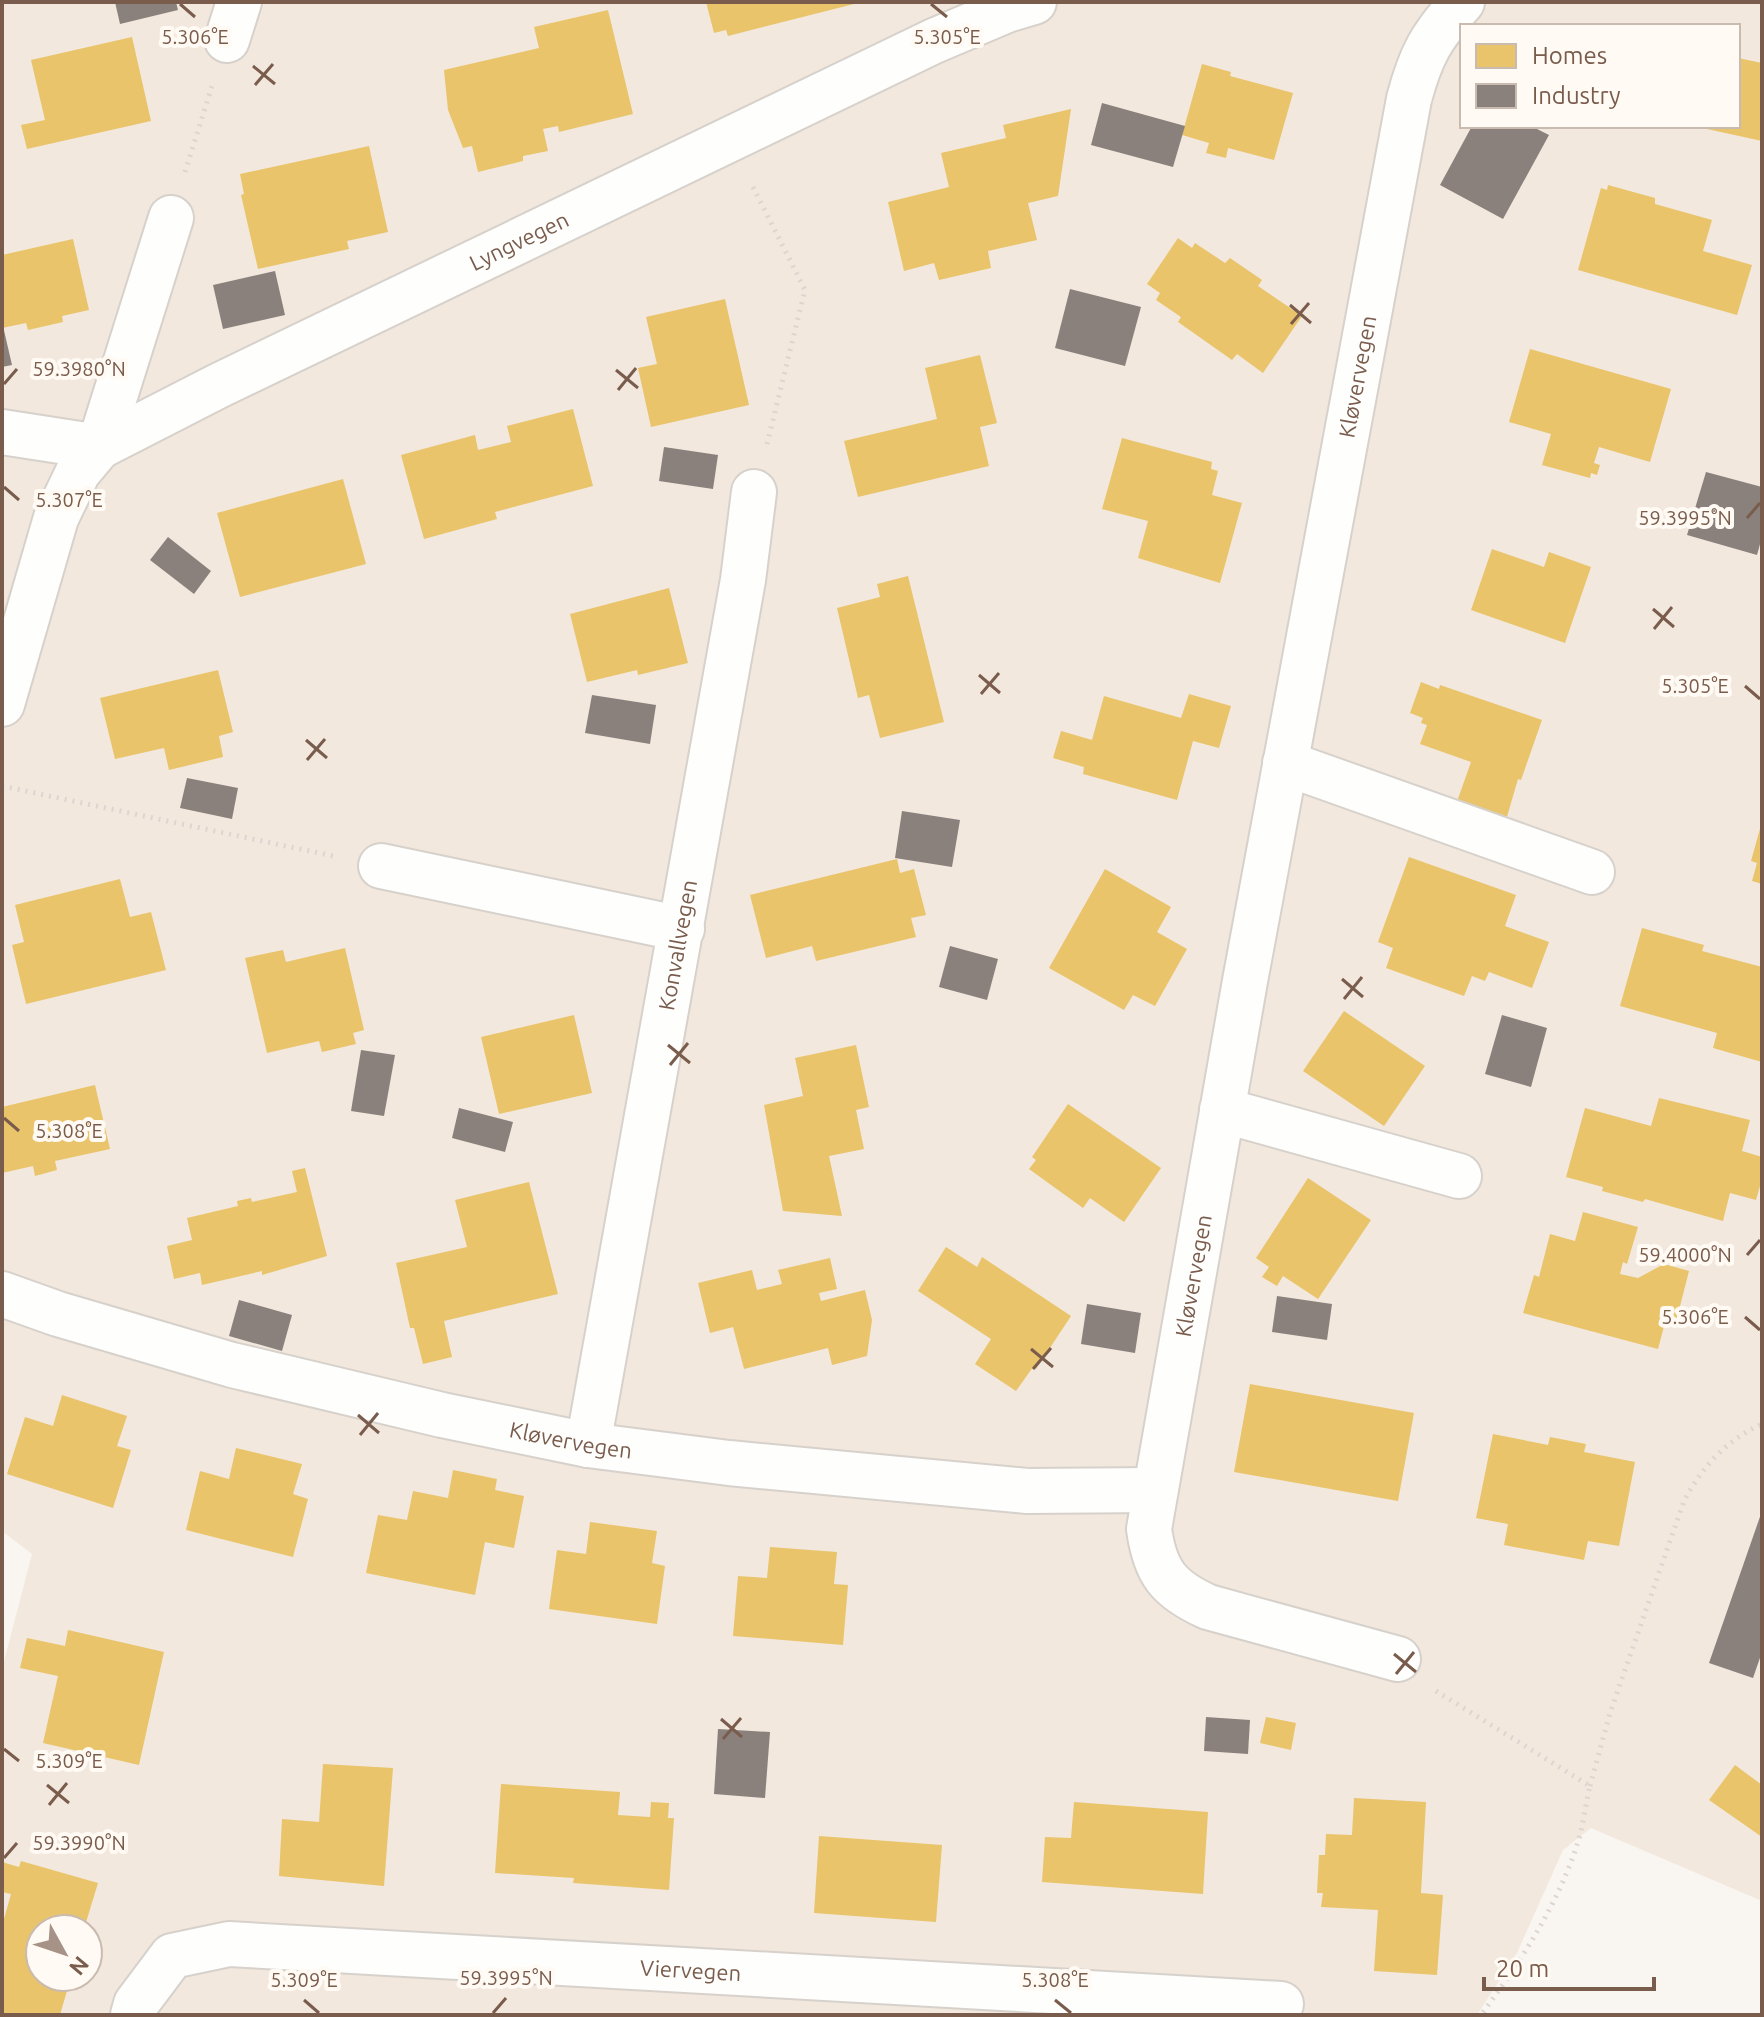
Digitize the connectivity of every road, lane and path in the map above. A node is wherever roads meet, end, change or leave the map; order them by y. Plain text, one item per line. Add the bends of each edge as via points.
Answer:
1 (1034, 2) edge
2 (1462, 2) edge
3 (233, 21) edge
4 (729, 139) junction
5 (171, 218) joint
6 (2, 432) edge
7 (99, 447) junction
8 (754, 492) joint
9 (2, 704) edge
10 (1285, 763) junction
11 (2, 786) edge
12 (381, 866) joint
13 (1592, 872) dead end
14 (682, 929) junction
15 (1222, 1110) junction
16 (1459, 1176) dead end
17 (2, 1294) edge
18 (1762, 1424) edge
19 (588, 1445) junction
20 (1154, 1490) junction
21 (1398, 1659) joint
22 (1590, 1786) junction
23 (1281, 2004) dead end
24 (133, 2015) edge
25 (1481, 2015) edge

1 - 4 street, Lyngvegen via 934,41
2 - 10 street, Kløvervegen via 1438,28 1420,61 1409,99
3 - 5 path
4 - 7 street, Lyngvegen
4 - 8 path via 805,290
5 - 7 street
6 - 7 street
7 - 9 street via 78,472 56,518
8 - 14 street, Konvallvegen
10 - 13 street
10 - 15 street, Kløvervegen
11 - 12 path
12 - 14 street
14 - 19 street, Konvallvegen
15 - 16 street
15 - 20 street, Kløvervegen
17 - 19 street, Kløvervegen via 232,1365
18 - 22 path via 1718,1452 1684,1501
19 - 20 street, Kløvervegen via 1027,1491
20 - 21 street, Kløvervegen via 1149,1529 1153,1557 1183,1596
21 - 22 path via 1445,1699
22 - 25 path via 1580,1836 1551,1905 1512,1974
23 - 24 street, Viervegen via 229,1944 172,1956

